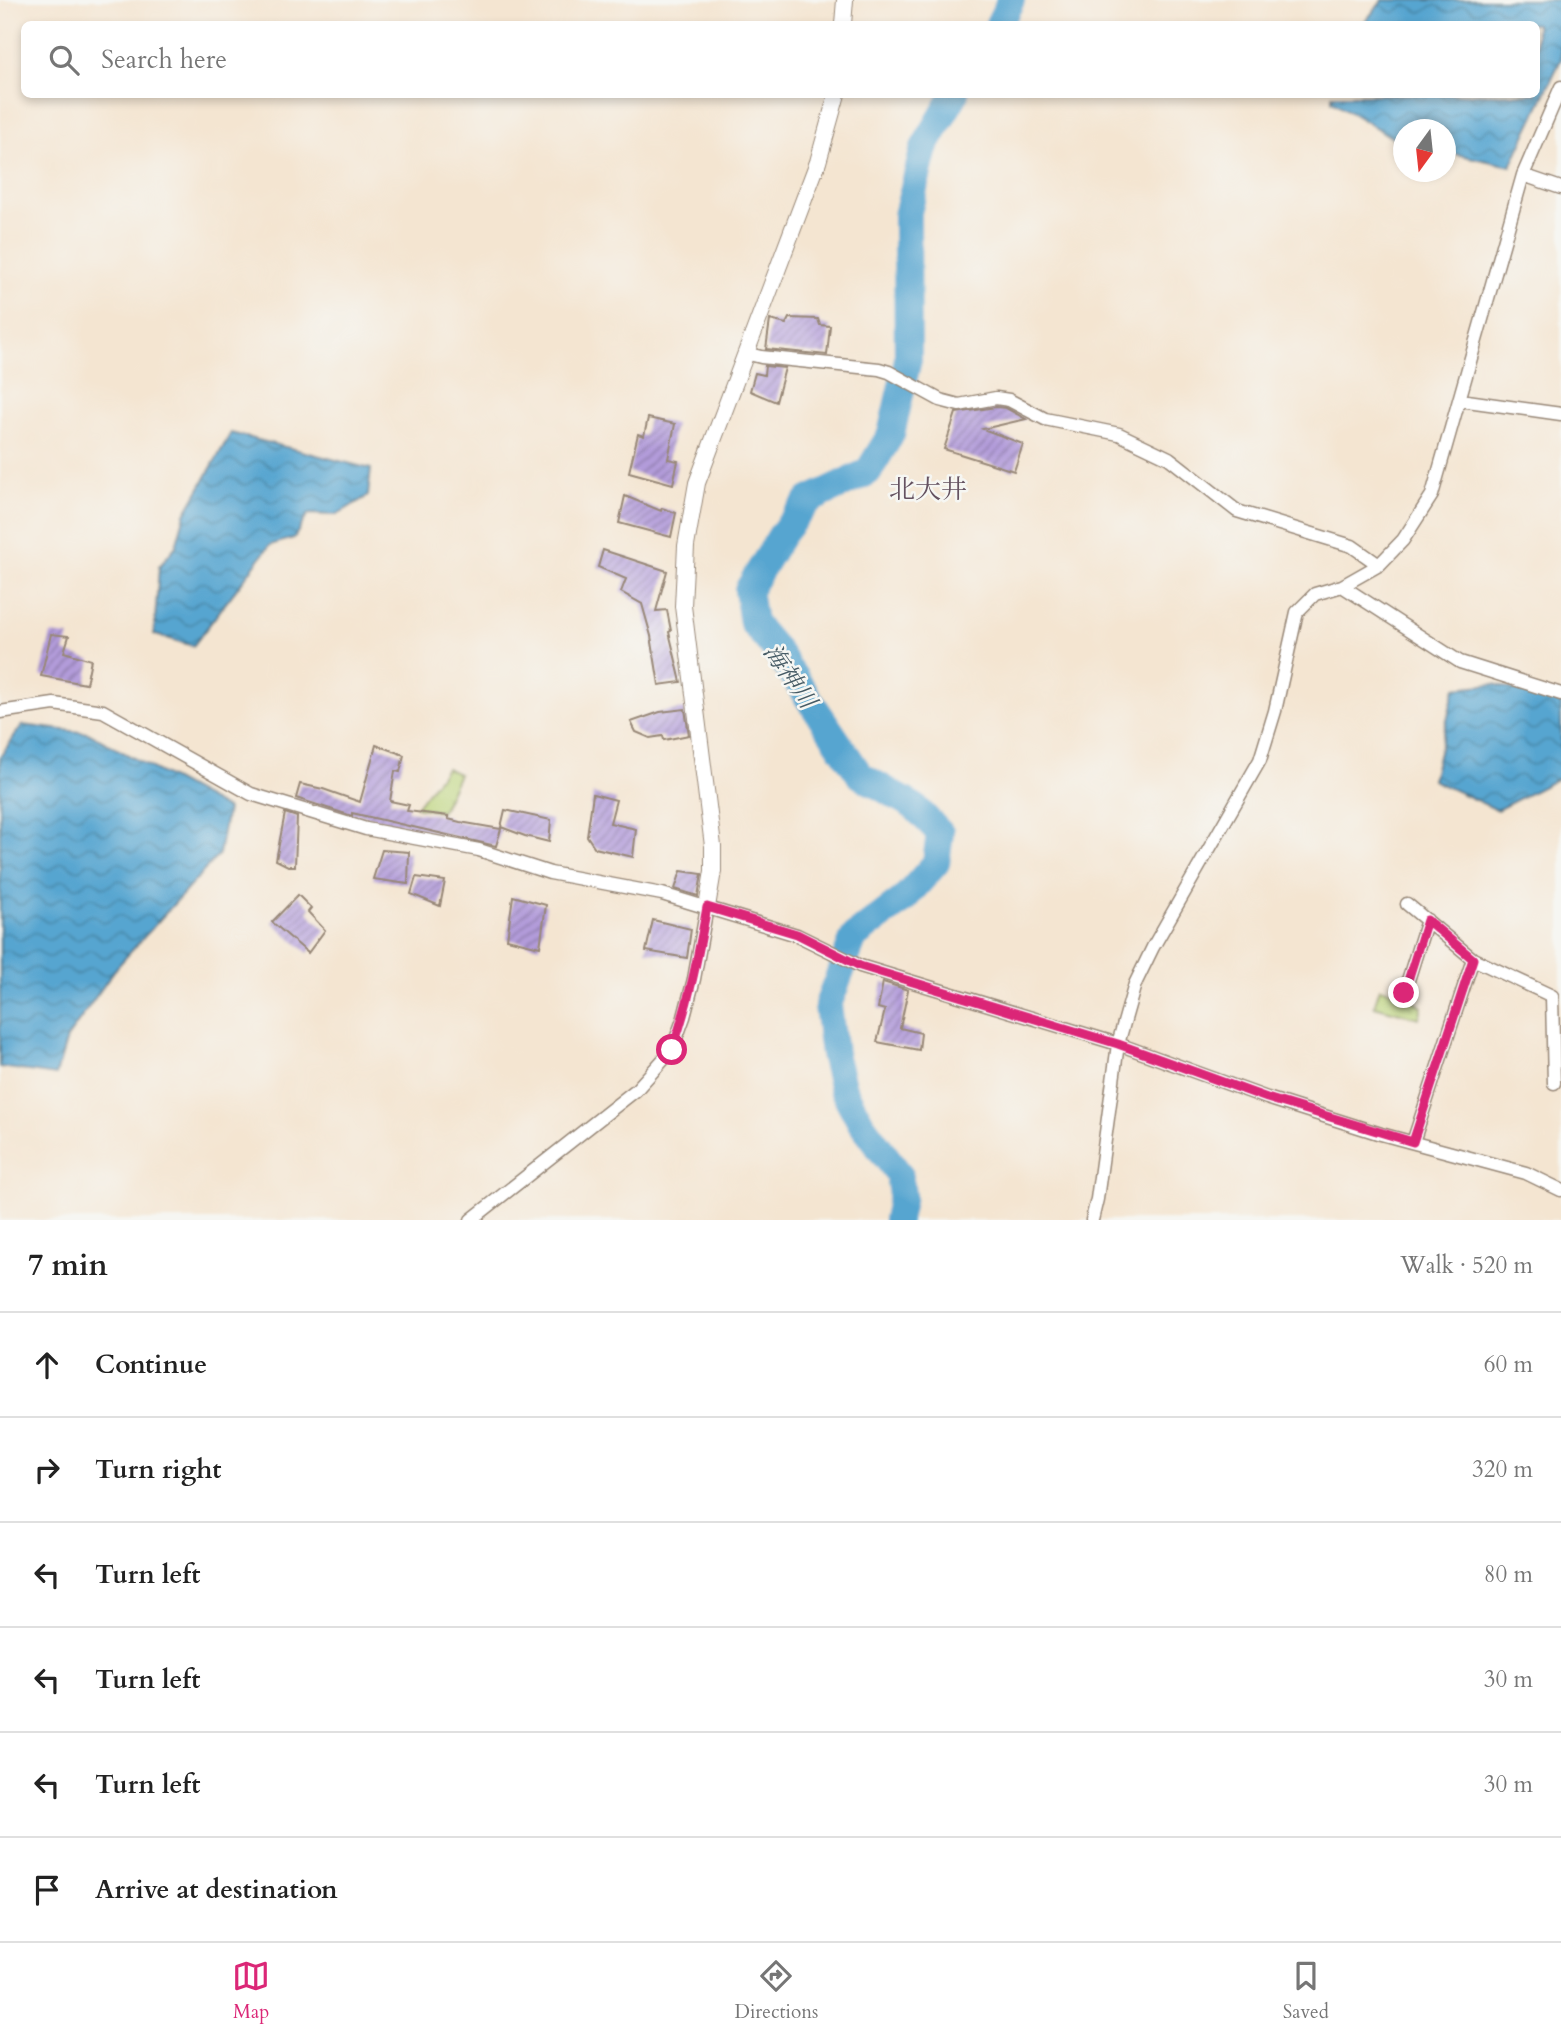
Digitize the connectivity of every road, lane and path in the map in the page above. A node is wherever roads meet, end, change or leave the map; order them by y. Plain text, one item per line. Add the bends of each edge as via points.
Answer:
1 (845, 0) edge
2 (843, 21) edge
3 (1561, 87) edge
4 (836, 98) edge
5 (1524, 176) junction
6 (1561, 188) edge
7 (745, 353) junction
8 (1460, 400) junction
9 (1561, 414) edge
10 (1379, 565) junction
11 (1342, 586) junction
12 (1561, 694) edge
13 (0, 712) edge
14 (1407, 904) dead end
15 (707, 907) junction
16 (1427, 920) junction
17 (1473, 959) junction
18 (1404, 993) dead end
19 (1557, 993) edge
20 (1118, 1044) junction
21 (1554, 1083) dead end
22 (1413, 1142) junction
23 (1561, 1190) edge
24 (471, 1220) edge
25 (1092, 1220) edge

1 - 2 street
3 - 5 street
4 - 7 street via 818,162
5 - 6 street
5 - 8 street
7 - 10 street via 889,372 940,400 959,405 1009,400 1045,419 1119,434 1169,458 1237,511 1352,546
7 - 15 street via 697,483 686,546 683,606 713,846
8 - 9 street
8 - 10 street via 1432,495 1403,540
10 - 11 street
11 - 12 street via 1460,662
11 - 20 street via 1315,594 1297,612 1260,761 1153,947 1135,984
13 - 15 street via 54,704 103,711 251,794 366,829 479,850 550,873
14 - 16 street
15 - 20 street via 797,934 860,966
15 - 24 street via 694,979 672,1050 636,1090
16 - 17 street
16 - 18 street
17 - 19 street
17 - 22 street
19 - 21 street
20 - 22 street via 1267,1098
20 - 25 street
22 - 23 street via 1526,1173

